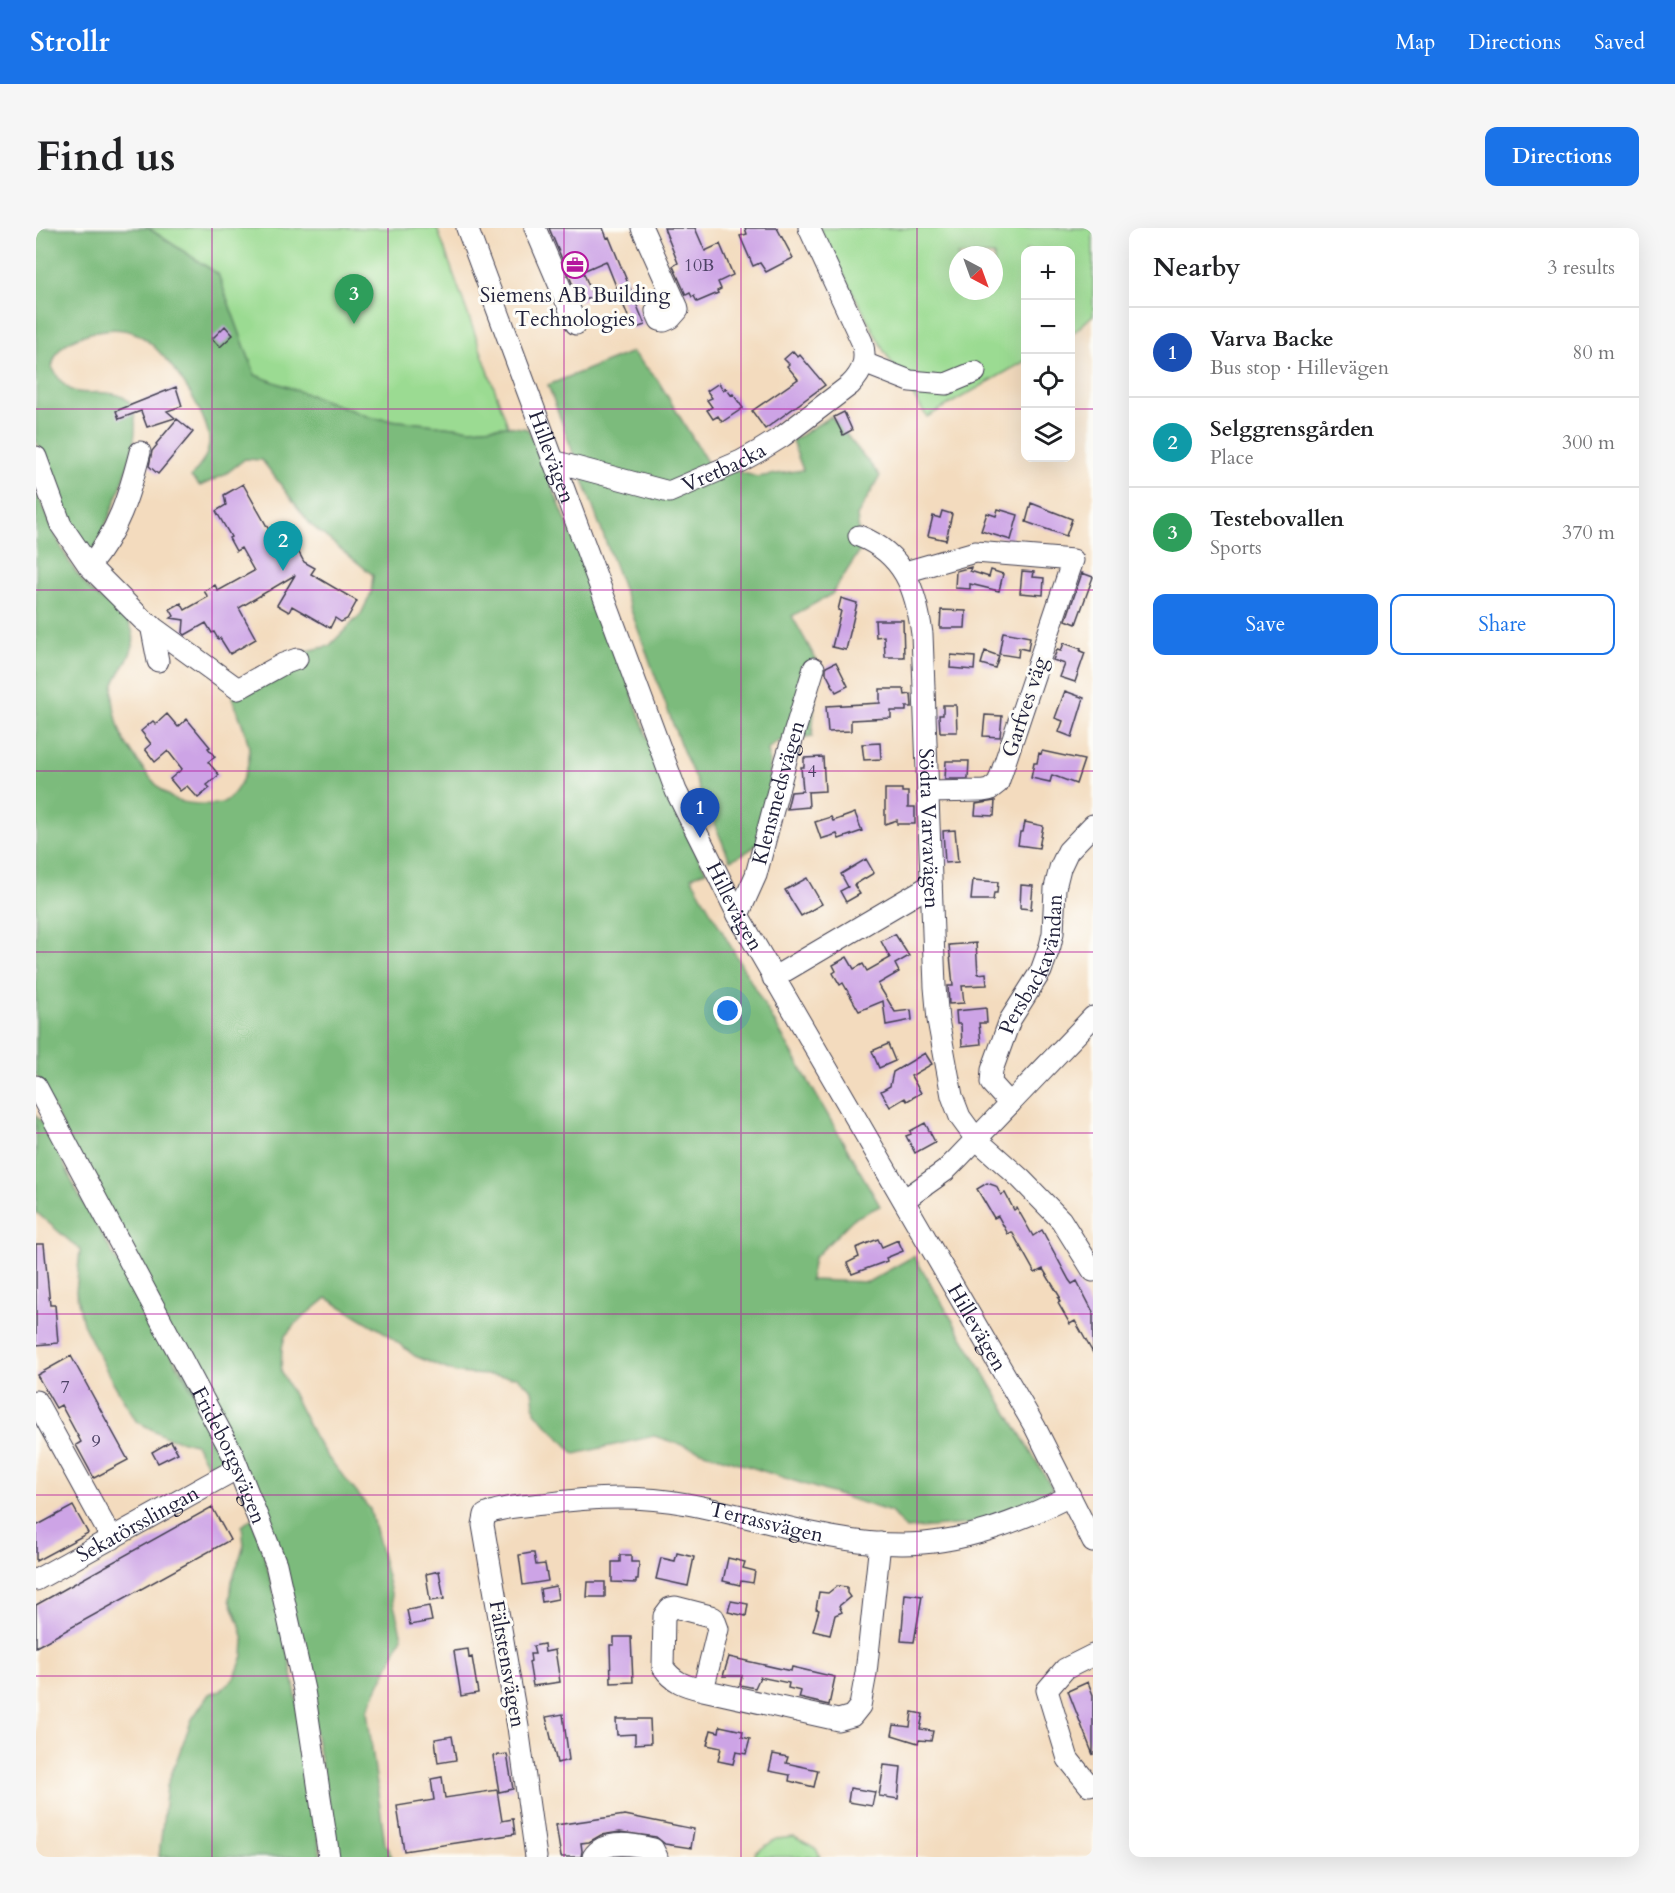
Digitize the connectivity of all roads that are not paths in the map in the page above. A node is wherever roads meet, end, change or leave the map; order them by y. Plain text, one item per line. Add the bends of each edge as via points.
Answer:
1 (467, 228) edge
2 (536, 228) edge
3 (642, 228) edge
4 (809, 228) edge
5 (656, 311) dead end
6 (576, 324) dead end
7 (864, 363) junction
8 (975, 372) dead end
9 (140, 452) dead end
10 (36, 457) edge
11 (553, 461) junction
12 (859, 536) dead end
13 (89, 566) junction
14 (905, 572) junction
15 (151, 625) junction
16 (297, 659) dead end
17 (158, 661) dead end
18 (814, 668) dead end
19 (927, 792) junction
20 (1093, 825) edge
21 (931, 885) junction
22 (738, 915) junction
23 (773, 978) junction
24 (1093, 1017) edge
25 (36, 1086) edge
26 (1010, 1104) junction
27 (976, 1139) junction
28 (904, 1200) junction
29 (1093, 1271) edge
30 (36, 1401) edge
31 (238, 1468) junction
32 (1070, 1496) junction
33 (112, 1539) junction
34 (1093, 1542) edge
35 (880, 1543) junction
36 (486, 1544) joint
37 (36, 1580) edge
38 (1093, 1655) edge
39 (703, 1690) dead end
40 (1093, 1784) edge
41 (329, 1857) edge
42 (536, 1857) edge
43 (593, 1857) edge
44 (657, 1857) edge

1 - 11 street, Hillevägen
2 - 6 street
3 - 5 street via 678,310 664,321
4 - 7 street via 862,342
7 - 8 street via 910,381 946,384
7 - 11 street, Vretbacka via 850,385 783,436 741,461 669,492
9 - 13 street via 128,498 105,547
10 - 13 street via 61,525
11 - 22 street, Hillevägen via 676,791
12 - 14 street, Södra Varvavägen via 876,545
13 - 15 street
14 - 19 street, Södra Varvavägen via 916,598 922,634
14 - 19 street, Garfves väg via 975,552 1081,560 998,783 983,791
15 - 16 street via 238,689
15 - 17 street
18 - 22 street, Klensmedsvägen via 756,875
19 - 21 street, Södra Varvavägen
20 - 26 street, Persbackavändan via 1068,851 1060,868 1046,959 1010,1020 992,1070 992,1083
21 - 23 street
21 - 27 street, Södra Varvavägen via 940,1031 955,1107
22 - 23 street, Hillevägen
23 - 28 street, Hillevägen
24 - 26 street
25 - 31 street, Frideborgsvägen
26 - 27 street
27 - 28 street via 945,1171
27 - 29 street, Södra Varvavägen via 1061,1220
28 - 32 street, Hillevägen via 1035,1427
30 - 33 street
31 - 33 street, Sekatörsslingan
31 - 41 street, Frideborgsvägen via 276,1564 304,1690
32 - 34 street, Hillevägen
32 - 35 street, Terrassvägen via 978,1533 927,1543
33 - 37 street, Sekatörsslingan
35 - 36 street, Terrassvägen via 825,1536 686,1503 600,1498 493,1511 483,1520
35 - 39 street via 866,1673 860,1706 852,1716 838,1720
36 - 42 street, Fältstensvägen
38 - 40 street via 1065,1669 1047,1690 1068,1759 1089,1785
43 - 44 street via 606,1846 621,1845 653,1849

